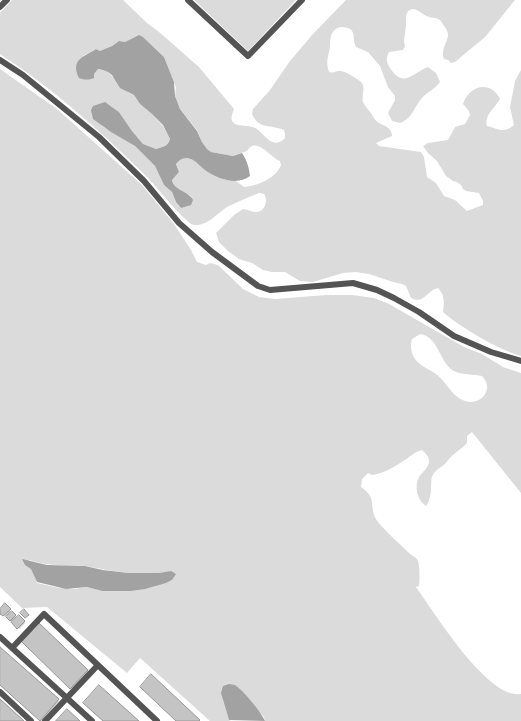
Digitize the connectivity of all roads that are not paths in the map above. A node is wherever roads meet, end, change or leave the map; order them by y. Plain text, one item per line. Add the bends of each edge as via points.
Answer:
1 (7, 0) edge
2 (188, 0) edge
3 (302, 0) edge
4 (0, 8) edge
5 (0, 60) edge
6 (521, 361) edge
7 (0, 637) edge
8 (12, 648) junction
9 (98, 665) junction
10 (0, 692) edge
11 (66, 697) junction
12 (31, 721) edge
13 (45, 721) edge
14 (92, 721) edge
15 (157, 721) edge

1 - 4 lane
2 - 3 lane via 248,56
5 - 6 lane via 24,75 99,137 144,181 179,223 212,252 258,286 270,290 353,283 394,298 454,336 491,352
7 - 8 lane
8 - 9 lane via 44,614
8 - 11 lane
9 - 11 lane
9 - 15 lane
10 - 12 lane
11 - 13 lane
11 - 14 lane

